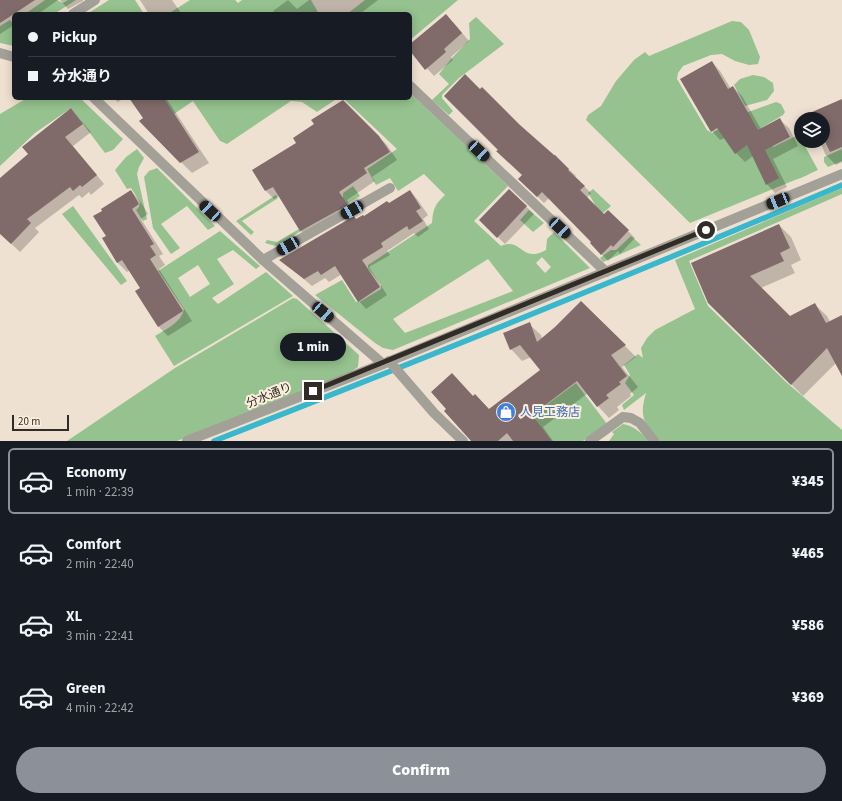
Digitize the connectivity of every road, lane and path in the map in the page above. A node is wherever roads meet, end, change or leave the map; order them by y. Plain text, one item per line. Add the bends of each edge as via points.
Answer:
1 (95, 0) edge
2 (76, 12) edge
3 (0, 53) edge
4 (12, 56) edge
5 (412, 88) edge
6 (96, 100) edge
7 (842, 174) edge
8 (390, 188) dead end
9 (263, 260) junction
10 (606, 272) junction
11 (386, 362) junction
12 (187, 441) edge
13 (464, 441) edge
14 (590, 441) edge
15 (654, 441) edge

1 - 2 street
3 - 4 street
5 - 10 street
6 - 9 street
7 - 10 street, 分水通り
8 - 9 street
9 - 11 street
10 - 11 street, 分水通り
11 - 12 street, 分水通り
11 - 13 street
14 - 15 street via 623,417 640,423

